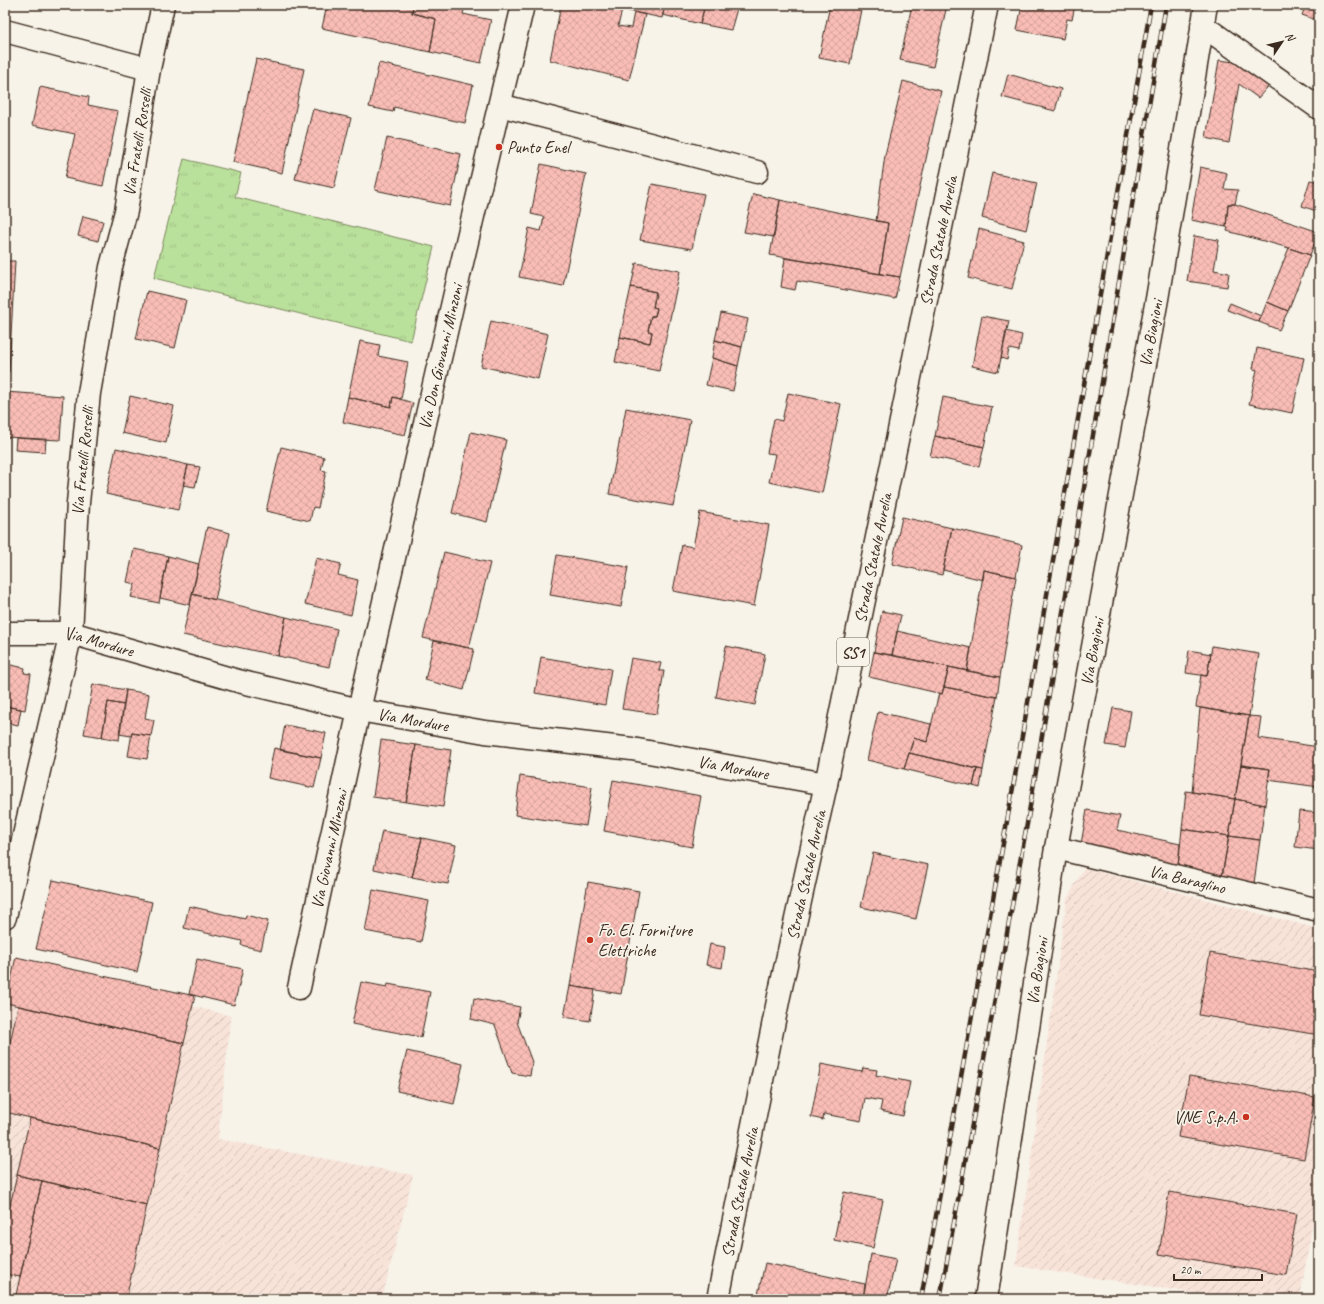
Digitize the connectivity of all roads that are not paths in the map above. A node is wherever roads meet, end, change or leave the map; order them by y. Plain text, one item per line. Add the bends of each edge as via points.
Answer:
1 (164, 5) edge
2 (523, 5) edge
3 (987, 5) edge
4 (1204, 15) edge
5 (5, 31) edge
6 (149, 69) junction
7 (500, 105) junction
8 (1319, 108) edge
9 (757, 172) dead end
10 (5, 633) edge
11 (71, 634) junction
12 (359, 710) junction
13 (826, 784) junction
14 (1056, 848) junction
15 (1319, 910) edge
16 (5, 917) edge
17 (298, 988) dead end
18 (718, 1299) edge
19 (986, 1299) edge

1 - 6 street, Via Fratelli Rosselli
2 - 7 street, Via Don Giovanni Minzoni
3 - 13 street, Strada Statale Aurelia / SS1
4 - 8 street
4 - 14 street, Via Biagioni via 1158,299
5 - 6 street
6 - 11 street, Via Fratelli Rosselli via 126,211 111,267 89,393 78,503
7 - 9 street
7 - 12 street, Via Don Giovanni Minzoni
10 - 11 street, Via Mordure
11 - 12 street, Via Mordure via 238,681
11 - 16 street, Via Fratelli Rosselli
12 - 13 street, Via Mordure via 486,732 632,749
12 - 17 street, Via Giovanni Minzoni
13 - 18 street, Strada Statale Aurelia / SS1 via 779,996
14 - 15 street, Via Baraglino
14 - 19 street, Via Biagioni

